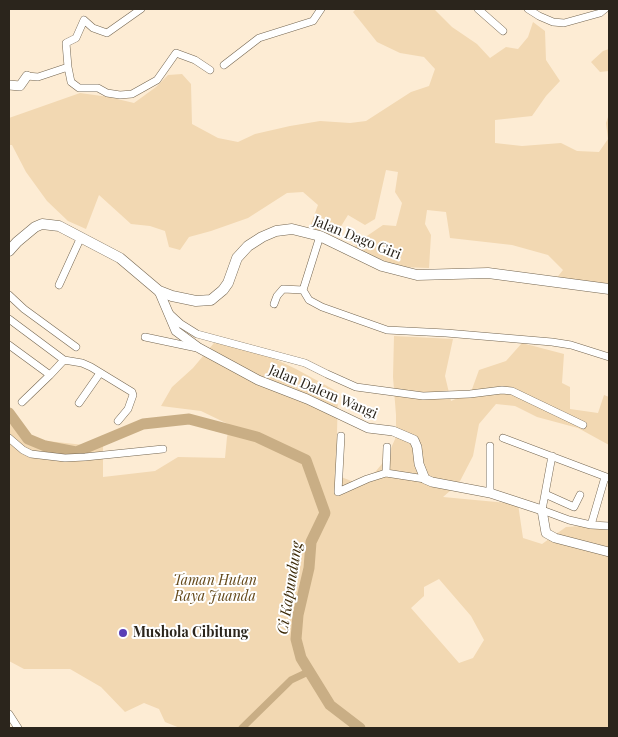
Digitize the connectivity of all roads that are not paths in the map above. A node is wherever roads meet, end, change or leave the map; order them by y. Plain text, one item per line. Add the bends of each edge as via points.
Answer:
1 (141, 9) edge
2 (322, 9) edge
3 (478, 9) edge
4 (528, 9) edge
5 (605, 9) edge
6 (502, 31) dead end
7 (224, 65) dead end
8 (68, 67) junction
9 (210, 70) dead end
10 (27, 76) joint
11 (9, 85) edge
12 (320, 236) junction
13 (81, 238) junction
14 (9, 251) edge
15 (59, 285) dead end
16 (609, 289) edge
17 (303, 290) junction
18 (159, 291) junction
19 (9, 295) edge
20 (274, 304) dead end
21 (168, 313) junction
22 (9, 319) edge
23 (145, 337) dead end
24 (9, 345) edge
25 (76, 347) dead end
26 (200, 348) junction
27 (609, 348) edge
28 (608, 356) edge
29 (64, 360) junction
30 (100, 373) junction
31 (50, 375) junction
32 (22, 402) dead end
33 (79, 403) dead end
34 (118, 421) dead end
35 (583, 425) dead end
36 (341, 436) dead end
37 (9, 438) edge
38 (503, 438) dead end
39 (490, 446) dead end
40 (387, 447) dead end
41 (163, 448) dead end
42 (552, 456) junction
43 (386, 473) junction
44 (607, 478) edge
45 (425, 479) junction
46 (490, 493) junction
47 (545, 494) junction
48 (580, 495) dead end
49 (542, 510) junction
50 (591, 525) junction
51 (609, 526) edge
52 (609, 552) edge
53 (9, 714) edge
54 (18, 728) edge

1 - 8 street via 107,33 93,28 84,20 76,38 66,43
2 - 7 street via 313,21 259,38
3 - 6 street
4 - 5 street via 553,22 564,23
8 - 9 street via 71,82 79,88 98,88 120,94 132,94 157,80 176,53
8 - 10 street via 38,77
10 - 11 street via 20,86
12 - 16 main road, Jalan Dago Giri via 382,266 416,275 488,273
12 - 17 street
12 - 18 main road, Jalan Dago Giri via 292,229 262,237 237,258 228,283 211,300 196,301
13 - 14 main road via 59,226 42,224
13 - 15 street
13 - 18 main road via 120,258
17 - 20 street via 283,289
17 - 28 street via 309,300 322,307 387,330 552,342
18 - 21 street, Jalan Dalem Wangi
19 - 25 street
21 - 26 street, Jalan Dalem Wangi via 176,331
21 - 35 street via 197,334 305,363 356,387 423,396 512,391
22 - 29 street
23 - 26 street
24 - 31 street
26 - 45 street, Jalan Dalem Wangi via 258,380 368,428 393,431 414,440
27 - 28 street
29 - 30 street via 82,362
29 - 31 street
30 - 33 street
30 - 34 street via 132,392 128,409
31 - 32 street
36 - 43 street via 338,492 366,478
37 - 41 street via 31,454 65,458
38 - 42 street
39 - 46 street
40 - 43 street
42 - 44 street
42 - 47 street
43 - 45 street
44 - 50 street
45 - 46 street
46 - 49 street
47 - 48 street via 574,507
47 - 49 street
49 - 50 street
49 - 52 street via 546,533
50 - 51 street
53 - 54 street

